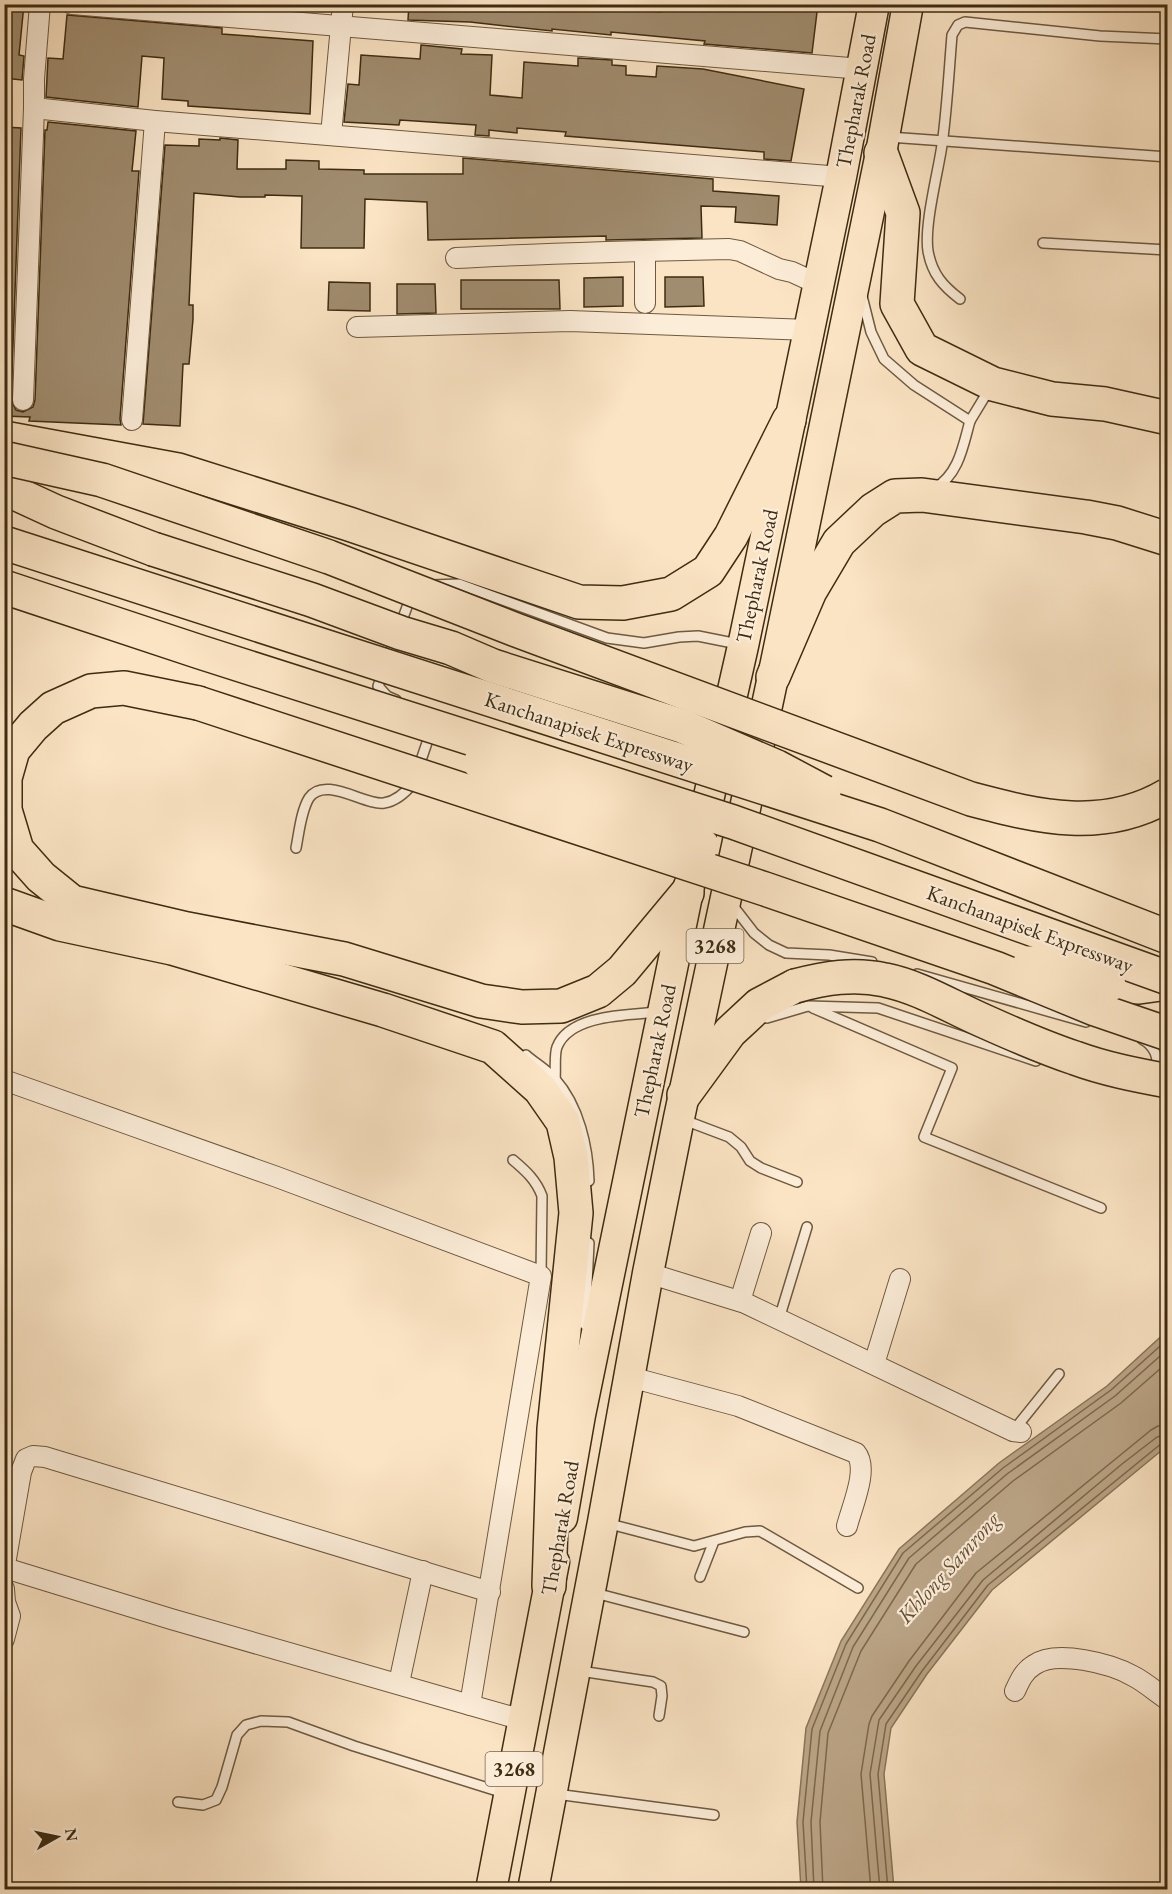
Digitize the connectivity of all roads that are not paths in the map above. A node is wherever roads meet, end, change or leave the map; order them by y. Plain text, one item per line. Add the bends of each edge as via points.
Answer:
1 (40, 4) edge
2 (72, 4) edge
3 (343, 4) edge
4 (874, 4) edge
5 (908, 4) edge
6 (341, 25) junction
7 (1167, 39) edge
8 (862, 69) junction
9 (33, 108) junction
10 (155, 122) junction
11 (331, 135) junction
12 (943, 142) junction
13 (883, 145) junction
14 (1167, 157) edge
15 (841, 177) junction
16 (1043, 243) dead end
17 (1167, 250) edge
18 (645, 252) junction
19 (456, 258) dead end
20 (856, 273) junction
21 (818, 284) junction
22 (960, 299) dead end
23 (645, 303) dead end
24 (357, 327) dead end
25 (809, 330) junction
26 (993, 384) junction
27 (23, 400) dead end
28 (1105, 404) junction
29 (1167, 418) edge
30 (132, 420) dead end
31 (789, 420) junction
32 (970, 421) junction
33 (1167, 436) edge
34 (4, 438) edge
35 (4, 459) edge
36 (4, 488) edge
37 (922, 495) junction
38 (1167, 539) edge
39 (4, 543) edge
40 (4, 587) edge
41 (743, 646) junction
42 (200, 652) junction
43 (773, 677) junction
44 (407, 705) dead end
45 (428, 714) dead end
46 (1167, 795) edge
47 (880, 825) junction
48 (296, 848) dead end
49 (687, 893) junction
50 (725, 896) junction
51 (4, 904) edge
52 (1167, 937) edge
53 (883, 964) dead end
54 (905, 970) dead end
55 (1167, 978) edge
56 (1167, 983) edge
57 (802, 996) junction
58 (663, 1012) junction
59 (760, 1024) dead end
60 (1095, 1024) dead end
61 (1129, 1034) dead end
62 (1167, 1034) edge
63 (492, 1047) junction
64 (726, 1056) dead end
65 (1047, 1064) dead end
66 (555, 1079) junction
67 (4, 1080) edge
68 (1155, 1084) edge
69 (681, 1106) junction
70 (513, 1160) dead end
71 (797, 1182) dead end
72 (590, 1197) dead end
73 (1101, 1208) dead end
74 (807, 1227) dead end
75 (590, 1232) dead end
76 (761, 1233) dead end
77 (648, 1273) junction
78 (541, 1276) junction
79 (900, 1279) dead end
80 (740, 1301) junction
81 (779, 1319) junction
82 (584, 1335) dead end
83 (584, 1346) dead end
84 (874, 1364) junction
85 (1059, 1374) dead end
86 (630, 1377) junction
87 (580, 1415) junction
88 (1017, 1432) joint
89 (603, 1522) junction
90 (847, 1526) dead end
91 (714, 1541) junction
92 (4, 1569) edge
93 (423, 1571) junction
94 (700, 1577) dead end
95 (549, 1586) junction
96 (4, 1588) edge
97 (858, 1588) dead end
98 (490, 1592) junction
99 (590, 1592) junction
100 (5, 1602) edge
101 (744, 1632) dead end
102 (4, 1639) edge
103 (574, 1670) junction
104 (399, 1683) junction
105 (1015, 1691) dead end
106 (1167, 1700) edge
107 (470, 1705) junction
108 (659, 1716) dead end
109 (524, 1720) junction
110 (551, 1793) junction
111 (509, 1794) junction
112 (178, 1802) dead end
113 (714, 1815) dead end
114 (491, 1890) edge
115 (533, 1890) edge

1 - 9 street
2 - 6 street
3 - 6 street
4 - 8 main road, Thepharak Road / 3268
5 - 13 main road, Thepharak Road / 3268
6 - 8 street
6 - 11 street
7 - 12 lane via 965,22 958,25 952,35
8 - 15 main road, Thepharak Road / 3268
9 - 10 street
9 - 27 street
10 - 11 street
10 - 30 street
11 - 15 street
12 - 13 lane
12 - 14 lane
12 - 22 lane via 928,251 935,274
13 - 20 main road, Thepharak Road / 3268
13 - 26 highway via 903,213 897,304 922,349
15 - 21 main road, Thepharak Road / 3268
16 - 17 lane
18 - 19 street
18 - 21 street via 740,251
18 - 23 street
20 - 32 lane via 871,332 884,359 914,385
20 - 43 main road, Thepharak Road / 3268
21 - 25 main road, Thepharak Road / 3268
24 - 25 street via 570,321
25 - 31 main road, Thepharak Road / 3268
26 - 28 highway via 1052,399
26 - 32 lane
28 - 29 highway
28 - 33 highway
31 - 34 highway via 731,536 708,571 671,594 623,603 579,603 178,470
31 - 41 main road, Thepharak Road / 3268
32 - 37 lane via 963,452 953,470 941,484
35 - 46 highway, bridge via 102,480 329,557 971,799 1064,818 1106,818 1152,804
36 - 47 highway, bridge via 153,549 312,600 493,666 682,726 777,767
37 - 38 highway via 1086,516
37 - 43 highway via 895,496 873,510 839,542 810,591
39 - 47 highway, Kanchanapisek Expressway, bridge
40 - 42 highway, Kanchanapisek Expressway, bridge
41 - 44 lane via 698,636 644,643 607,638 459,584 434,584 420,588 410,598 378,686 387,696
41 - 49 main road, Thepharak Road / 3268
42 - 55 highway, Kanchanapisek Expressway, bridge via 733,822
42 - 56 highway, bridge via 357,722 1034,964 1109,985 1139,987
43 - 50 main road, Thepharak Road / 3268
45 - 48 lane via 432,727 414,783 400,797 383,804 332,789 310,796
47 - 52 highway, Kanchanapisek Expressway, bridge
49 - 58 main road, Thepharak Road / 3268
49 - 62 highway, bridge via 622,971 598,991 561,1005 522,1007 482,1001 344,959 72,902 41,877 17,850 5,810 5,778 13,750 33,726 53,708 91,691 124,688 198,703 775,892 995,968
50 - 53 lane via 754,933 786,953
50 - 69 main road, Thepharak Road / 3268
51 - 63 highway via 60,924 172,948 350,1000
54 - 60 lane
57 - 59 lane
57 - 65 lane via 878,1008
57 - 68 highway, bridge via 824,978 860,976 887,980 1074,1058
57 - 69 highway via 759,1005 730,1032
57 - 73 lane via 952,1068 924,1137
58 - 66 lane via 607,1016 571,1029 557,1047
58 - 87 main road, Thepharak Road / 3268
61 - 68 lane via 1140,1037 1155,1050 1158,1061 1148,1086
63 - 66 lane via 522,1052
63 - 95 highway via 540,1089 563,1122 572,1168 576,1213 554,1429
64 - 69 lane
66 - 72 lane via 574,1109 586,1146
67 - 78 street
69 - 71 lane via 729,1137 750,1161
69 - 77 main road, Thepharak Road / 3268
70 - 78 lane via 538,1184 542,1196
74 - 81 lane
75 - 82 lane
76 - 80 street
77 - 80 street
77 - 86 main road, Thepharak Road / 3268
78 - 98 street
79 - 84 street
80 - 81 street
81 - 84 street
83 - 87 lane
84 - 88 street
85 - 88 lane
86 - 89 main road, Thepharak Road / 3268
86 - 90 street via 738,1406 855,1453 862,1470
87 - 95 main road, Thepharak Road / 3268
89 - 91 lane via 694,1546
89 - 99 main road, Thepharak Road / 3268
91 - 94 lane
91 - 97 lane via 760,1531
92 - 93 street via 21,1472 26,1459 33,1456
92 - 104 street
93 - 98 street
93 - 104 street
95 - 109 main road, Thepharak Road / 3268
96 - 100 street
98 - 107 street
99 - 101 lane
99 - 103 main road, Thepharak Road / 3268
100 - 102 street via 10,1616
103 - 108 lane via 661,1686
103 - 110 main road, Thepharak Road / 3268
104 - 107 street
105 - 106 street via 1022,1674 1036,1663 1076,1659 1114,1667 1134,1676
107 - 109 street
109 - 111 main road, Thepharak Road / 3268
110 - 113 lane
110 - 115 main road, Thepharak Road / 3268
111 - 112 lane via 288,1722 261,1721 246,1725 237,1735 216,1800 203,1805
111 - 114 main road, Thepharak Road / 3268

